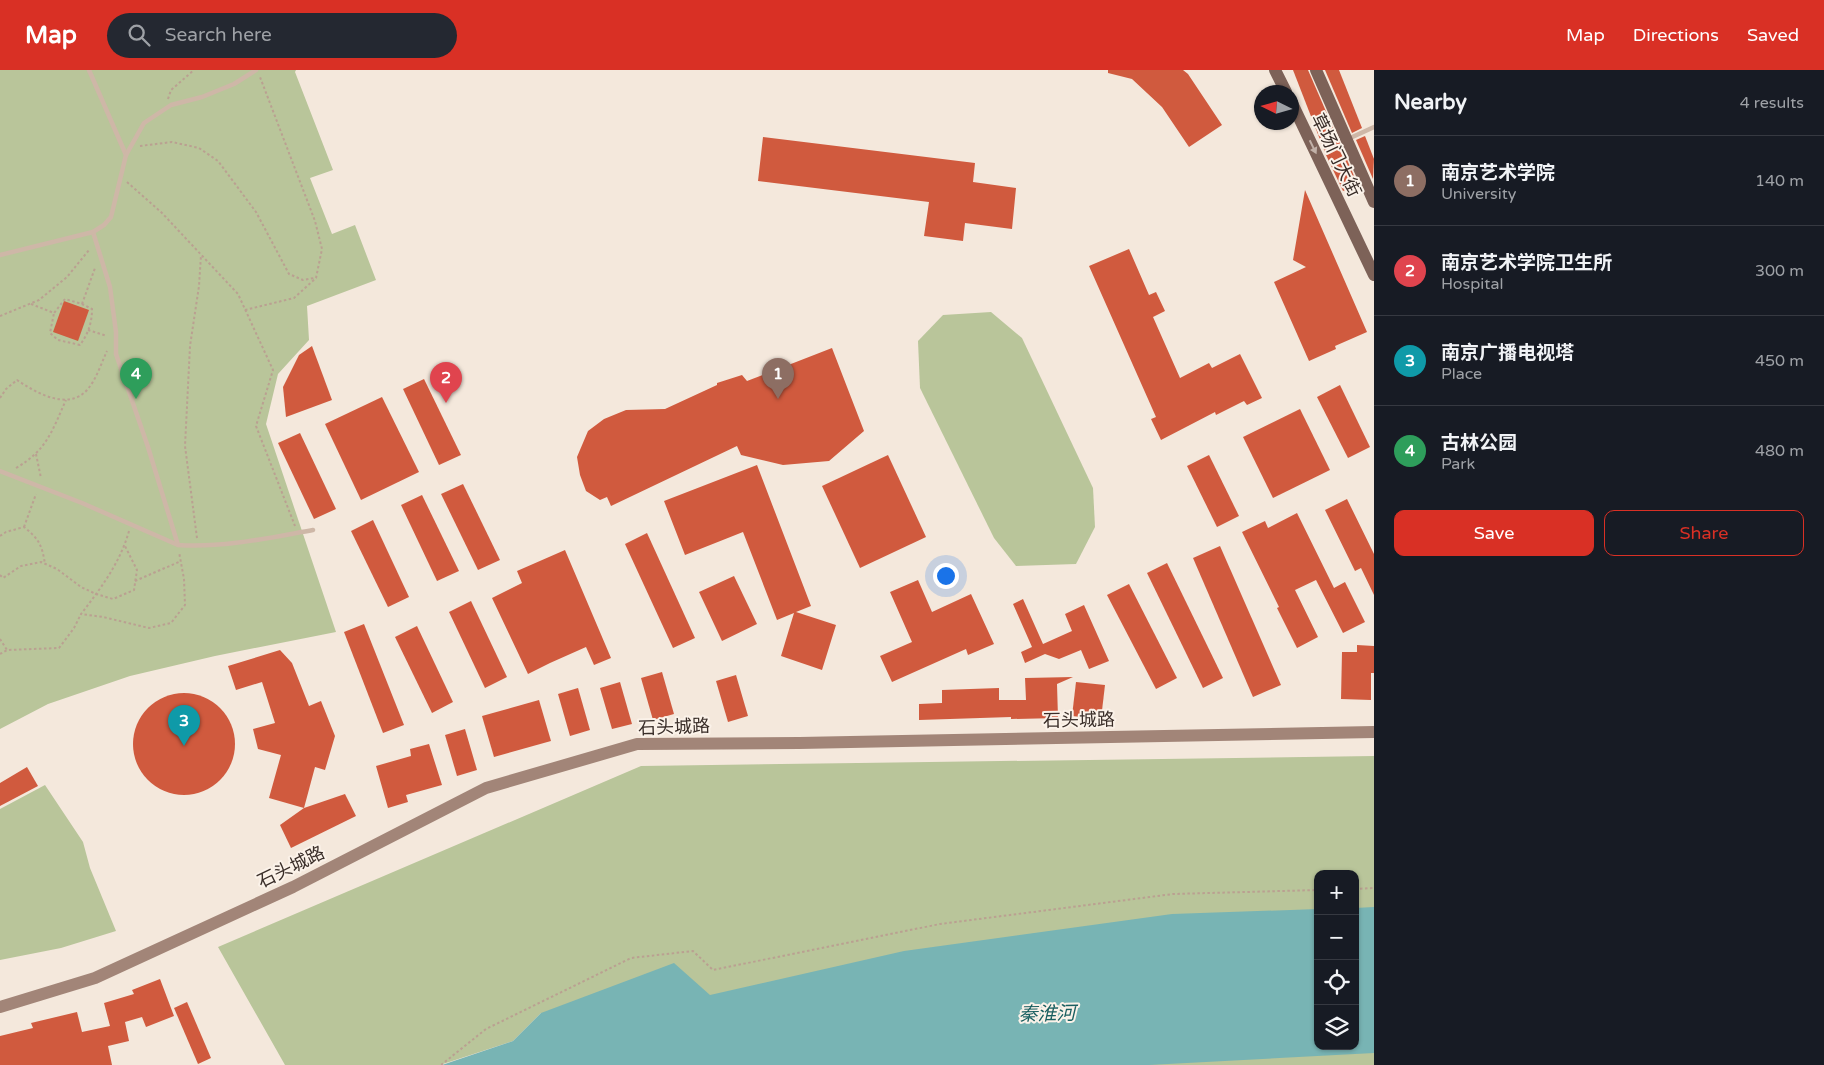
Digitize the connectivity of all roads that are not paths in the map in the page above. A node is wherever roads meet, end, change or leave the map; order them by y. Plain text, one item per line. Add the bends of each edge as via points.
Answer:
1 (89, 70) edge
2 (257, 70) edge
3 (1276, 70) edge
4 (1316, 70) edge
5 (1283, 85) edge
6 (1299, 118) edge
7 (1374, 127) edge
8 (1347, 140) junction
9 (126, 155) junction
10 (1374, 202) edge
11 (92, 232) junction
12 (0, 255) edge
13 (1374, 275) edge
14 (0, 471) edge
15 (313, 530) dead end
16 (178, 545) junction
17 (1374, 732) edge
18 (0, 1007) edge

1 - 9 lane
2 - 9 lane via 234,84 171,105 144,123
3 - 5 main road
4 - 8 main road, 草场门大街
6 -> 13 main road, 草场门大街
7 - 8 lane
8 - 10 main road, 草场门大街
9 - 11 lane via 111,216
11 - 12 lane
11 - 16 lane via 110,287 116,354
14 - 16 lane
15 - 16 lane via 230,544
17 - 18 street, 石头城路 via 637,744 486,788 293,887 95,978

